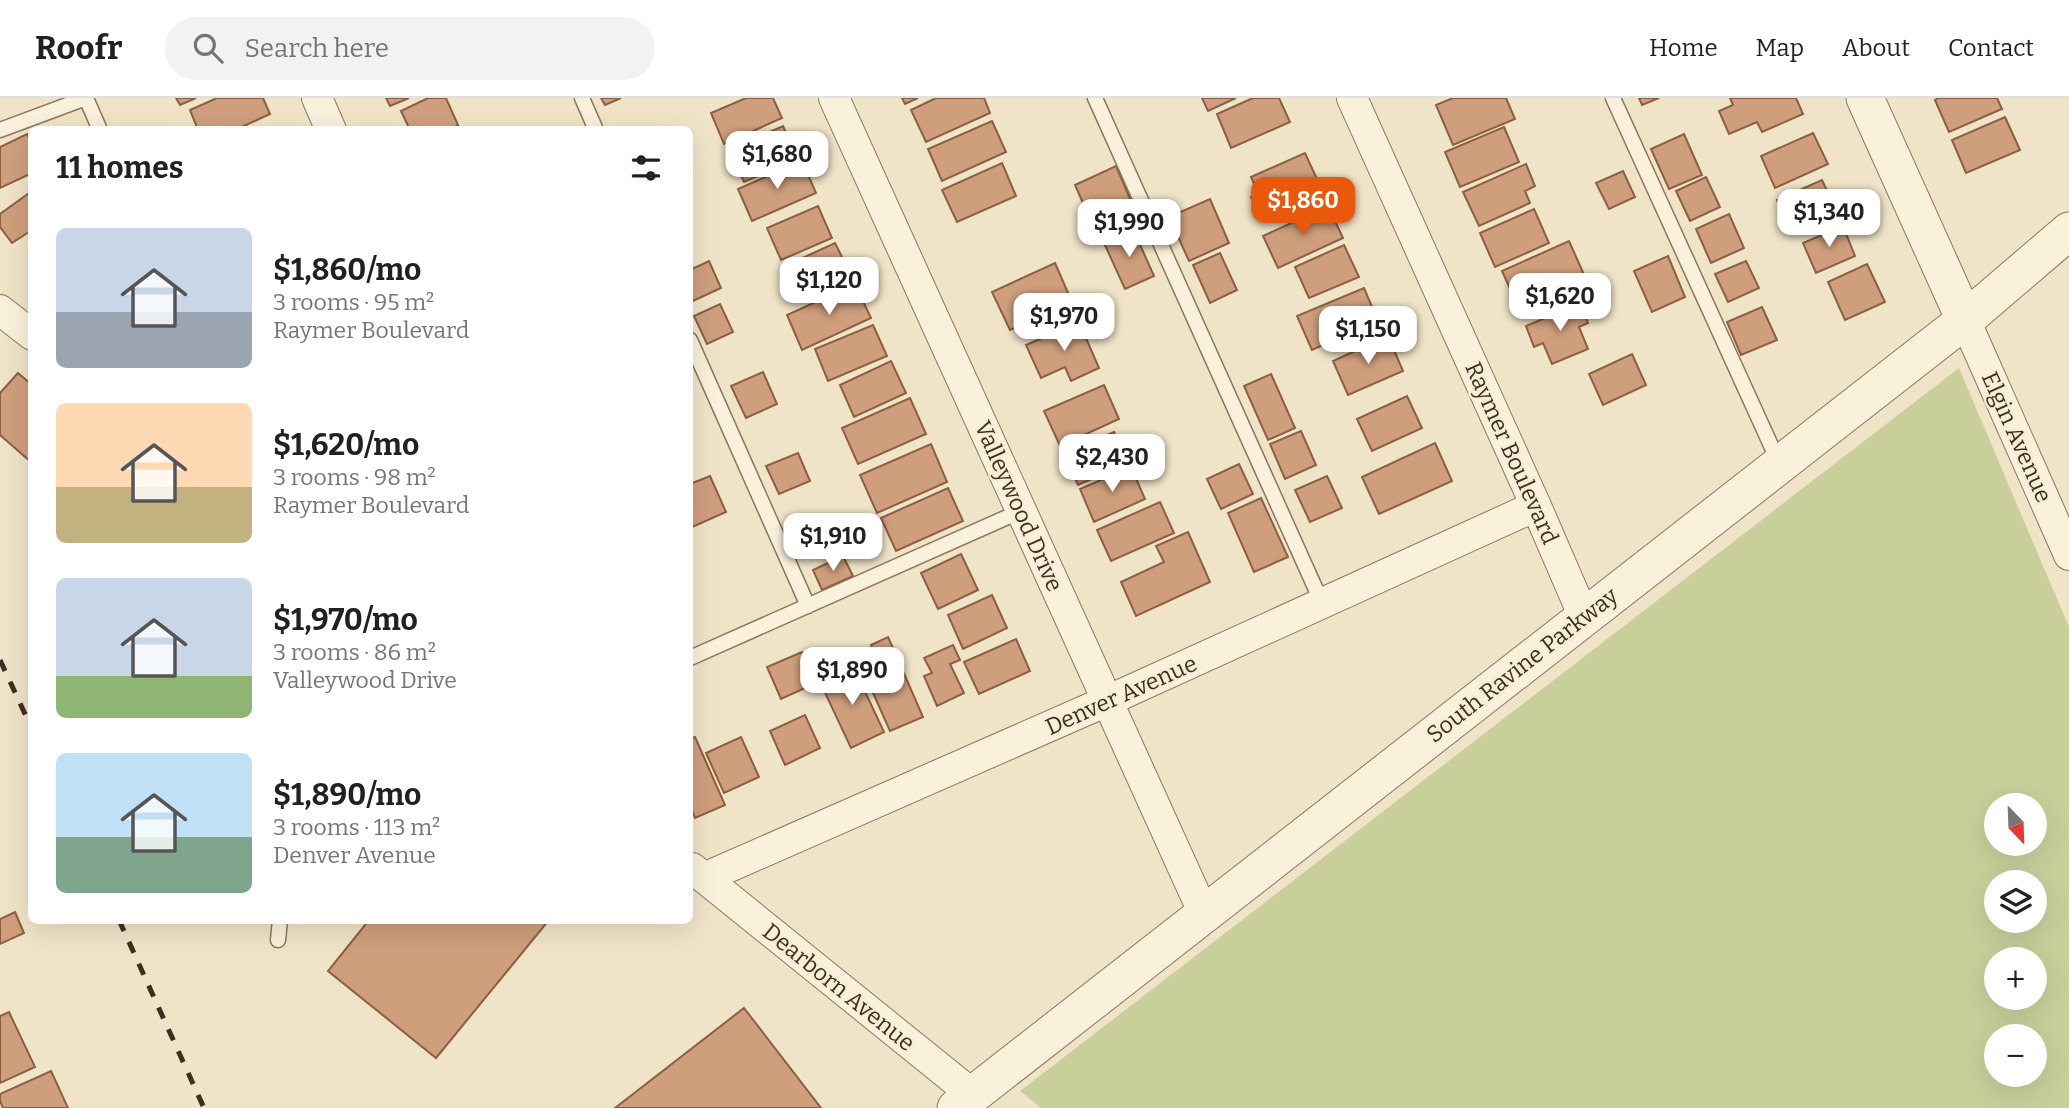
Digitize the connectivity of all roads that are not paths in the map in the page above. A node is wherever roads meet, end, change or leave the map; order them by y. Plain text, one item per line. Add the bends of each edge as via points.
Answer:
1 (86, 98) edge
2 (317, 98) edge
3 (582, 98) edge
4 (834, 98) edge
5 (1095, 98) edge
6 (1352, 98) edge
7 (1613, 98) edge
8 (1865, 98) edge
9 (98, 126) edge
10 (329, 126) edge
11 (594, 126) edge
12 (0, 130) edge
13 (2069, 231) edge
14 (0, 310) edge
15 (1965, 320) junction
16 (28, 332) edge
17 (693, 347) edge
18 (1779, 464) junction
19 (1536, 506) junction
20 (1021, 511) junction
21 (2069, 555) edge
22 (1322, 603) junction
23 (808, 606) junction
24 (1584, 617) junction
25 (693, 658) edge
26 (1107, 701) junction
27 (697, 872) edge
28 (1204, 914) junction
29 (280, 924) edge
30 (278, 940) dead end
31 (972, 1103) edge

1 - 9 lane
1 - 12 lane
2 - 10 street
3 - 11 lane
4 - 20 street, Valleywood Drive
5 - 22 lane
6 - 19 street, Raymer Boulevard
7 - 18 lane
8 - 15 street
13 - 15 street, South Ravine Parkway
14 - 16 street
15 - 18 street, South Ravine Parkway
15 - 21 street, Elgin Avenue
17 - 23 lane
18 - 24 street, South Ravine Parkway
19 - 22 street, Denver Avenue
19 - 24 street, Raymer Boulevard
20 - 23 lane
20 - 26 street, Valleywood Drive
22 - 26 street, Denver Avenue
23 - 25 lane
24 - 28 street, South Ravine Parkway
26 - 27 street, Denver Avenue
26 - 28 street, Valleywood Drive
27 - 31 street, Dearborn Avenue
28 - 31 street, South Ravine Parkway
29 - 30 lane

